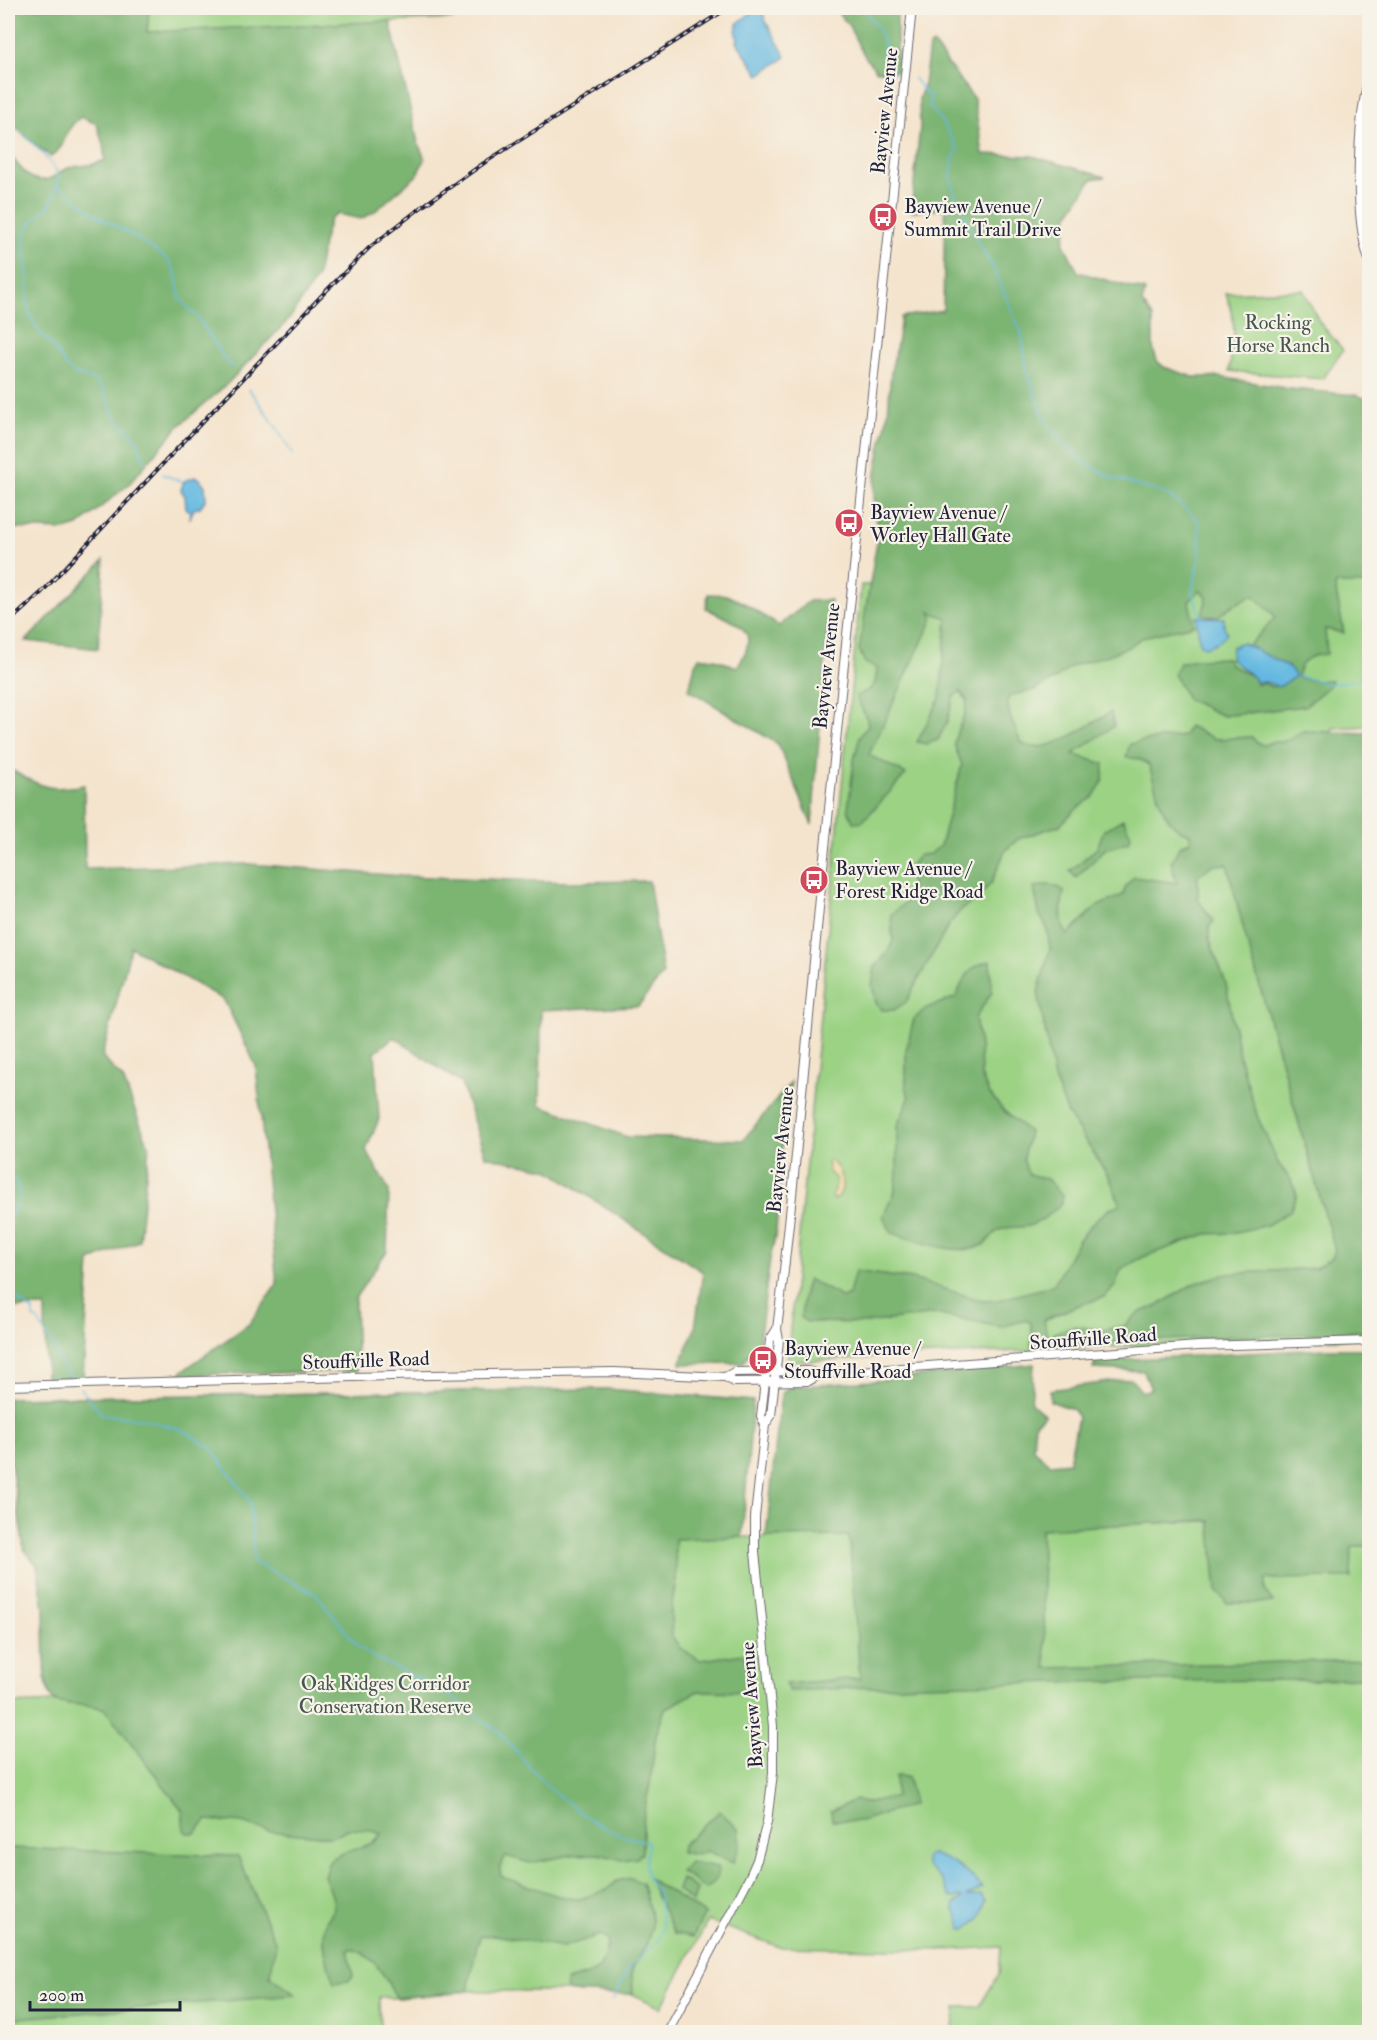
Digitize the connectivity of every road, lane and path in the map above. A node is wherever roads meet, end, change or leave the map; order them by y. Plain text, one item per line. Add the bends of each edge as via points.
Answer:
1 (912, 8) edge
2 (1370, 74) edge
3 (1370, 262) edge
4 (777, 1329) junction
5 (1370, 1341) edge
6 (766, 1372) junction
7 (776, 1372) junction
8 (820, 1374) junction
9 (726, 1377) junction
10 (765, 1381) junction
11 (775, 1381) junction
12 (8, 1386) edge
13 (765, 1425) junction
14 (668, 2032) edge

1 - 4 main road, Bayview Avenue
2 - 3 main road via 1359,168 1361,229
4 - 6 main road, Bayview Avenue via 770,1340
4 - 7 main road, Bayview Avenue
5 - 8 main road, Stouffville Road via 1198,1346
6 - 7 main road, Stouffville Road
6 - 9 main road, Stouffville Road via 734,1372
6 - 10 main road, Bayview Avenue
7 - 8 main road, Stouffville Road
7 - 11 main road, Bayview Avenue
8 - 11 main road, Stouffville Road via 809,1381
9 - 10 main road, Stouffville Road via 734,1382
9 - 12 main road, Stouffville Road via 614,1372 431,1374
10 - 11 main road, Stouffville Road
10 - 13 main road, Bayview Avenue via 761,1416
11 - 13 main road, Bayview Avenue via 771,1416
13 - 14 main road, Bayview Avenue via 755,1552 773,1726 767,1822 750,1876

